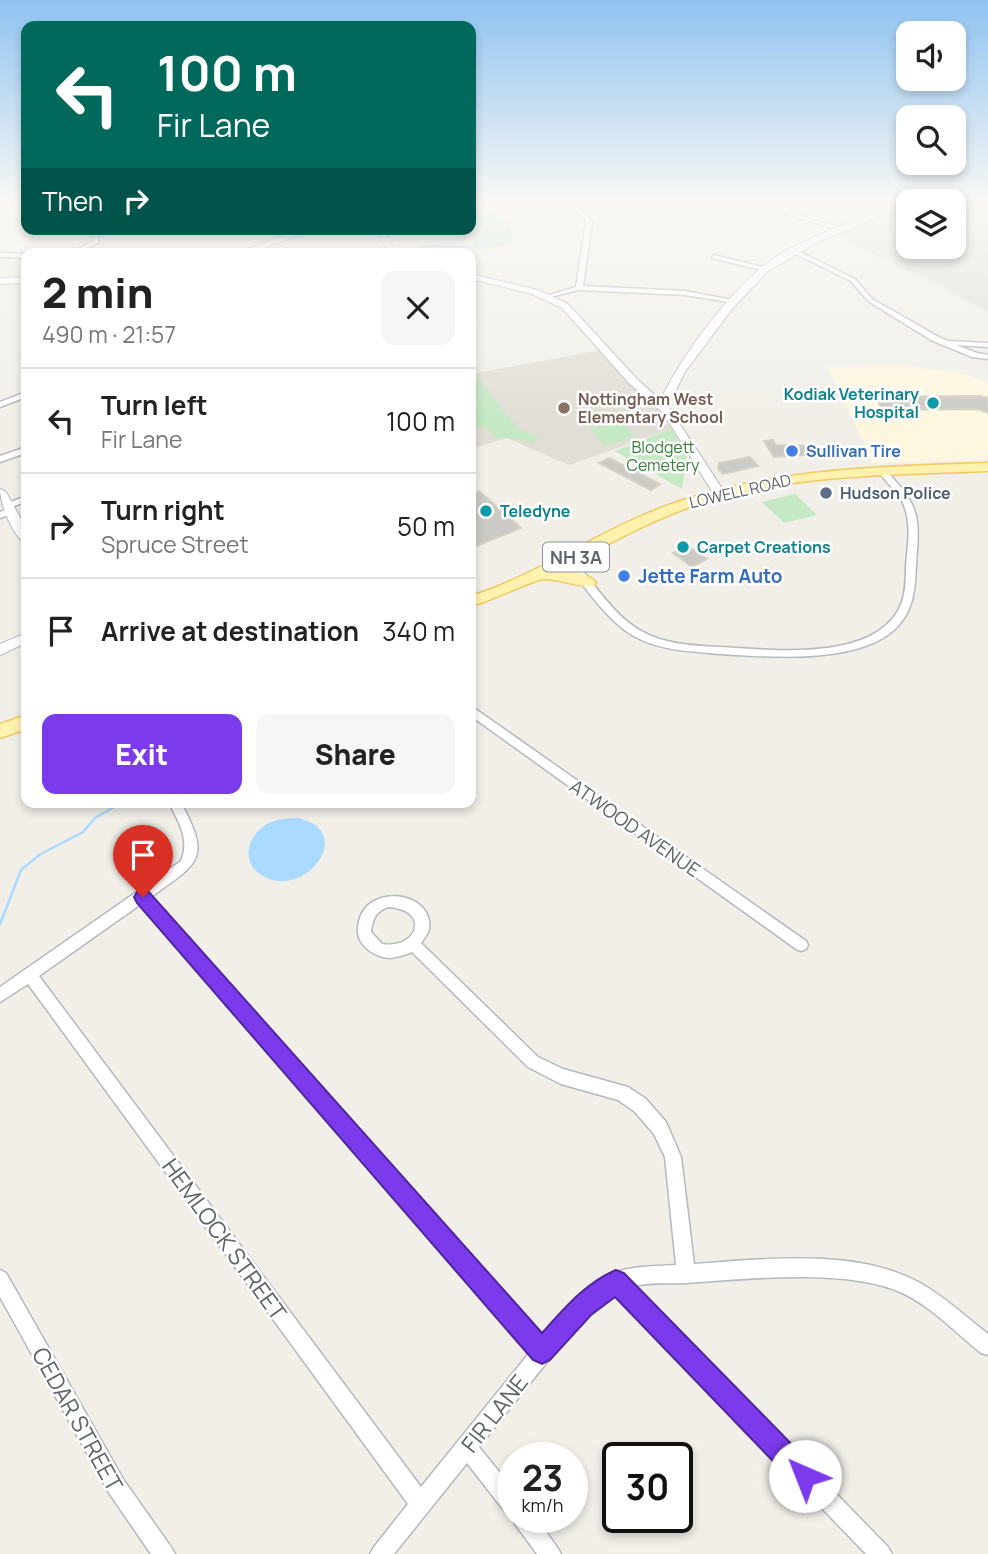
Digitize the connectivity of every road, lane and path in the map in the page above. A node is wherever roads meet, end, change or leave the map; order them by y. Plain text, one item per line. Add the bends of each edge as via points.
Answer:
1 (581, 275) edge
2 (760, 275) edge
3 (844, 275) edge
4 (476, 278) edge
5 (21, 280) edge
6 (0, 281) edge
7 (579, 288) junction
8 (548, 297) junction
9 (735, 301) junction
10 (944, 342) junction
11 (988, 345) edge
12 (988, 357) edge
13 (21, 396) edge
14 (0, 405) edge
15 (663, 407) junction
16 (21, 452) edge
17 (0, 459) edge
18 (988, 467) edge
19 (887, 471) junction
20 (0, 492) edge
21 (719, 493) junction
22 (7, 510) edge
23 (21, 531) edge
24 (570, 561) junction
25 (541, 575) junction
26 (588, 582) junction
27 (476, 599) edge
28 (21, 640) edge
29 (0, 650) edge
30 (476, 714) edge
31 (21, 724) edge
32 (0, 731) edge
33 (178, 808) edge
34 (143, 897) junction
35 (414, 944) dead end
36 (801, 945) dead end
37 (30, 975) junction
38 (0, 995) edge
39 (686, 1274) junction
40 (0, 1279) edge
41 (616, 1281) junction
42 (988, 1346) edge
43 (542, 1352) junction
44 (468, 1448) junction
45 (497, 1485) edge
46 (421, 1504) junction
47 (534, 1533) edge
48 (164, 1554) edge
49 (381, 1554) edge
50 (550, 1554) edge
51 (881, 1554) edge

1 - 7 street
2 - 9 street
3 - 10 street via 870,300
4 - 8 street
5 - 6 street
7 - 8 street
7 - 9 street
8 - 15 street via 565,306
9 - 15 street via 680,370
10 - 11 street
10 - 12 street
13 - 14 street
15 - 21 street
16 - 17 street
18 - 19 main road, LOWELL ROAD / NH 3A
19 - 21 main road, LOWELL ROAD / NH 3A via 780,480
19 - 26 street via 914,525 906,605 875,637 843,649 775,654 654,642 623,624
20 - 22 street
21 - 24 main road, LOWELL ROAD / NH 3A via 644,520
22 - 23 street
24 - 25 main road, LOWELL ROAD / NH 3A
24 - 26 street
25 - 26 main road
25 - 27 main road, LOWELL ROAD / NH 3A
28 - 29 street
30 - 36 street, ATWOOD AVENUE
31 - 32 main road
33 - 34 street via 191,834 192,854 176,874
34 - 37 street
34 - 43 street
35 - 39 street via 533,1062 561,1076 622,1093 650,1115 673,1157
37 - 38 street
37 - 46 street, HEMLOCK STREET
39 - 41 street
39 - 42 street via 785,1269 886,1277 919,1293
40 - 48 street, CEDAR STREET via 116,1486
41 - 43 street, FIR LANE via 582,1307
41 - 51 street
43 - 44 street, FIR LANE
44 - 45 street
44 - 46 street, FIR LANE
46 - 49 street, FIR LANE
47 - 50 street

